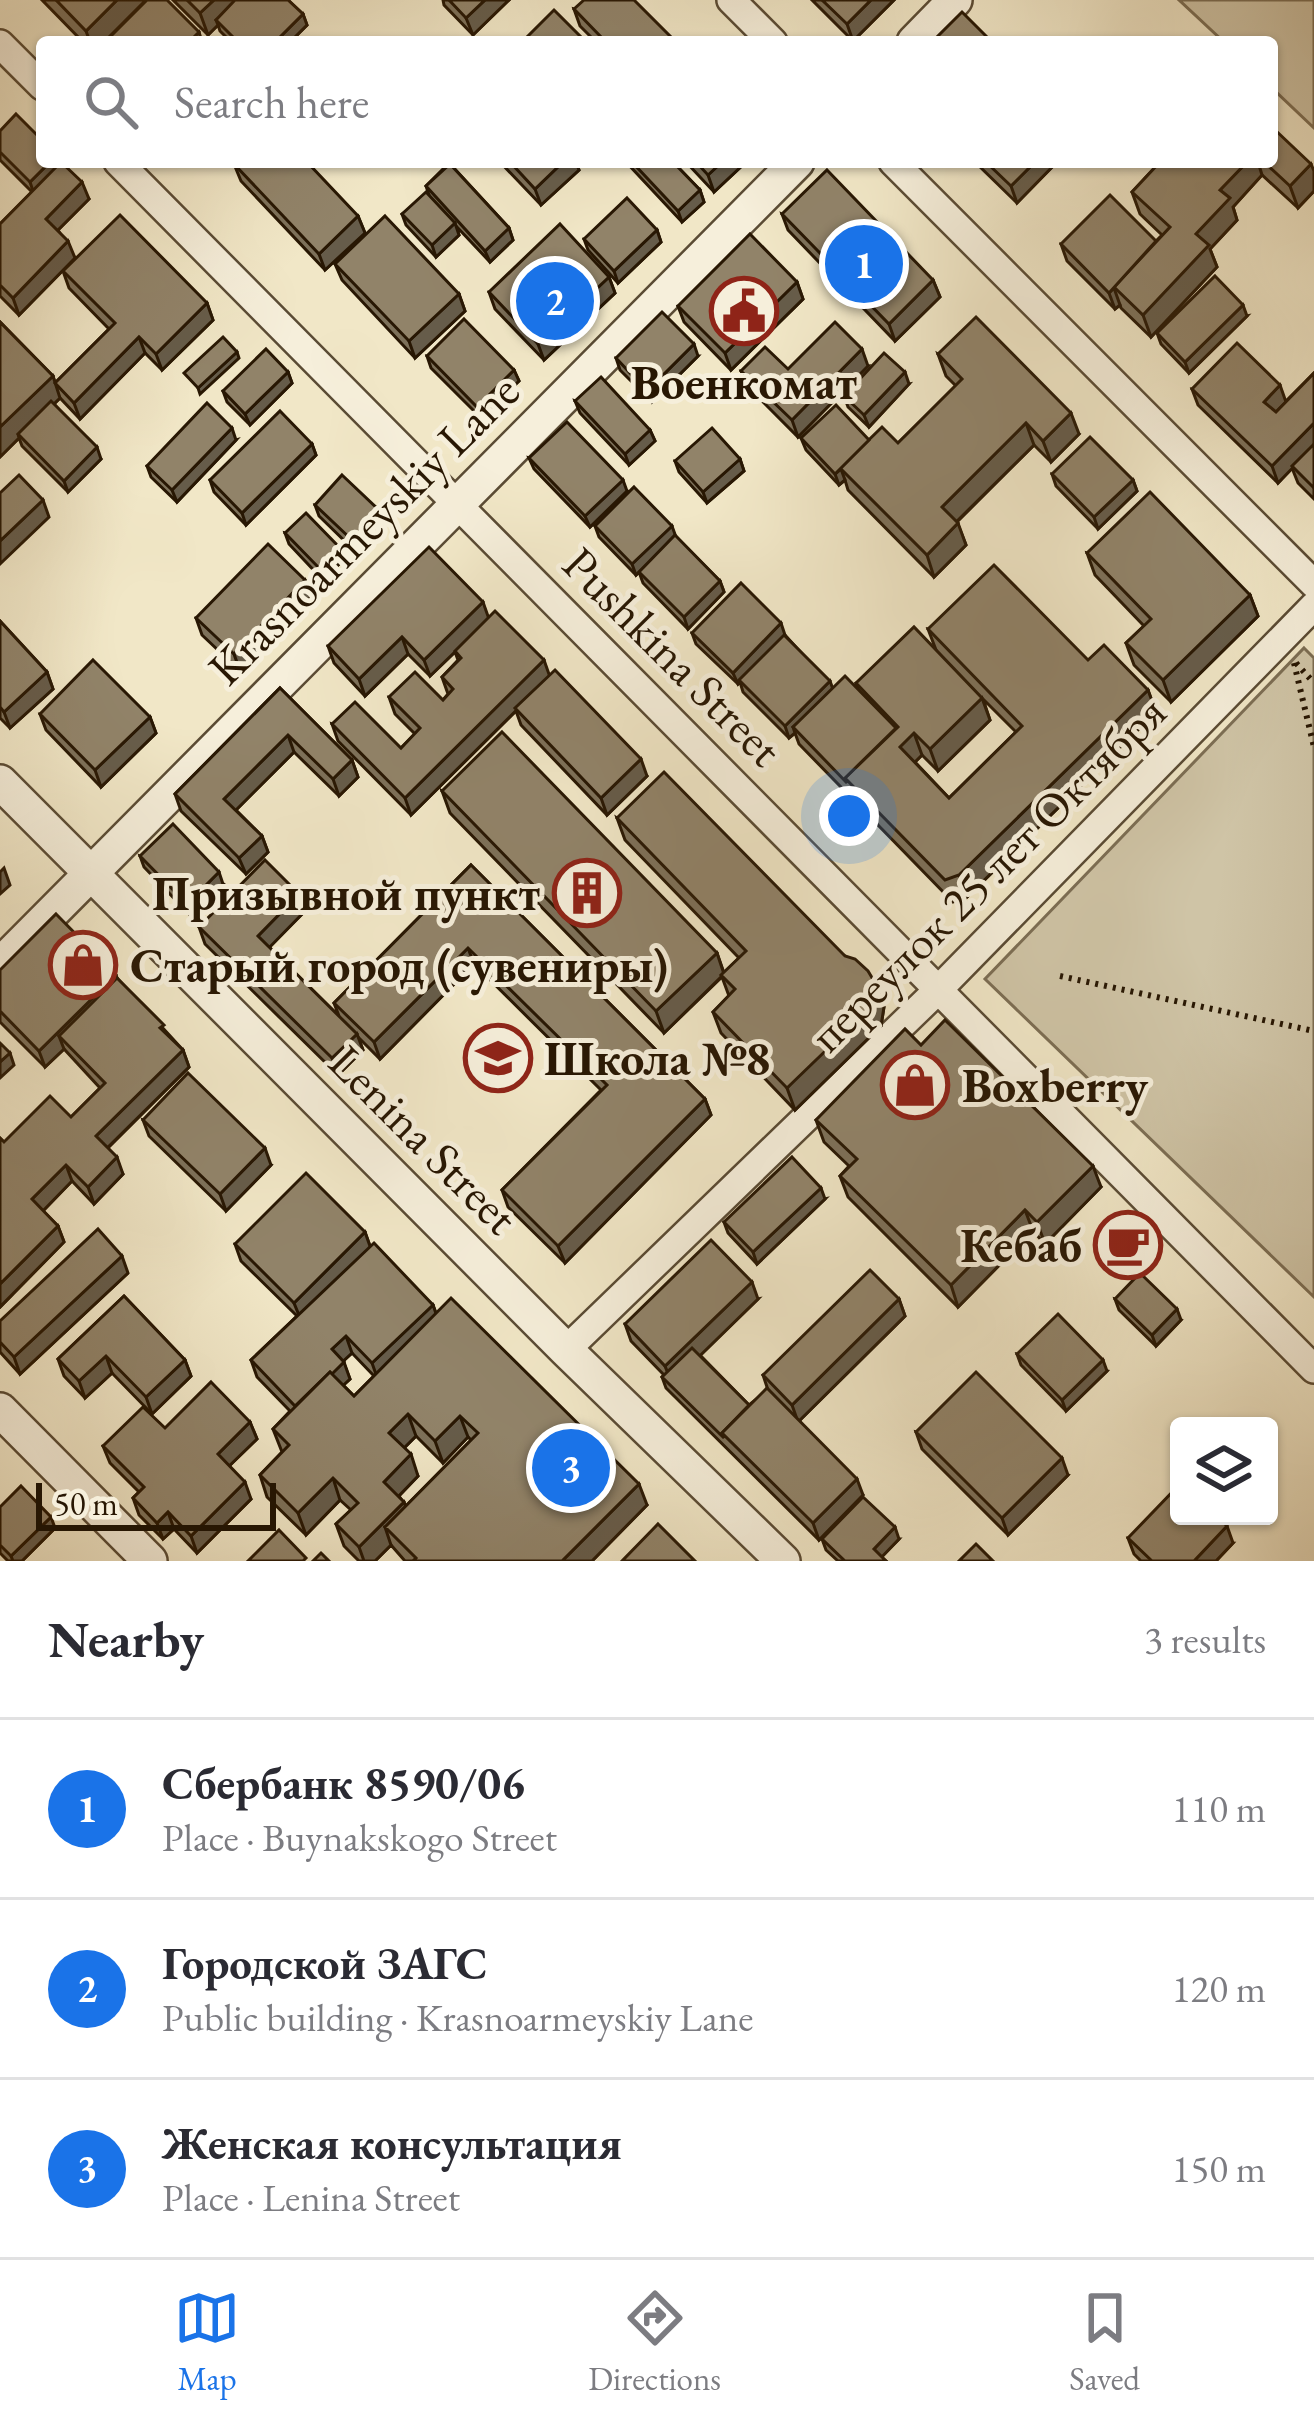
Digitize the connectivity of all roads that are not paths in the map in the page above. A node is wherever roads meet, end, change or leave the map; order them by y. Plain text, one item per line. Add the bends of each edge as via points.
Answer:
1 (731, 0) edge
2 (955, 0) edge
3 (767, 36) edge
4 (920, 36) edge
5 (0, 44) edge
6 (36, 80) edge
7 (124, 168) edge
8 (790, 168) edge
9 (898, 168) edge
10 (457, 501) junction
11 (1314, 584) edge
12 (1314, 606) edge
13 (0, 782) edge
14 (93, 874) junction
15 (0, 965) edge
16 (939, 989) junction
17 (566, 1350) junction
18 (1314, 1369) edge
19 (0, 1410) edge
20 (136, 1556) edge
21 (783, 1561) edge

1 - 3 street
2 - 4 street
5 - 6 street
7 - 10 street, Pushkina Street
8 - 10 street, Krasnoarmeyskiy Lane
9 - 11 street
10 - 14 street, Krasnoarmeyskiy Lane
10 - 16 street, Pushkina Street
12 - 16 street, переулок 25 лет Октября
13 - 14 street, Lenina Street
14 - 15 street, Krasnoarmeyskiy Lane
14 - 17 street, Lenina Street
16 - 17 street, переулок 25 лет Октября
16 - 18 street, Pushkina Street
17 - 21 street, Lenina Street
19 - 20 street

